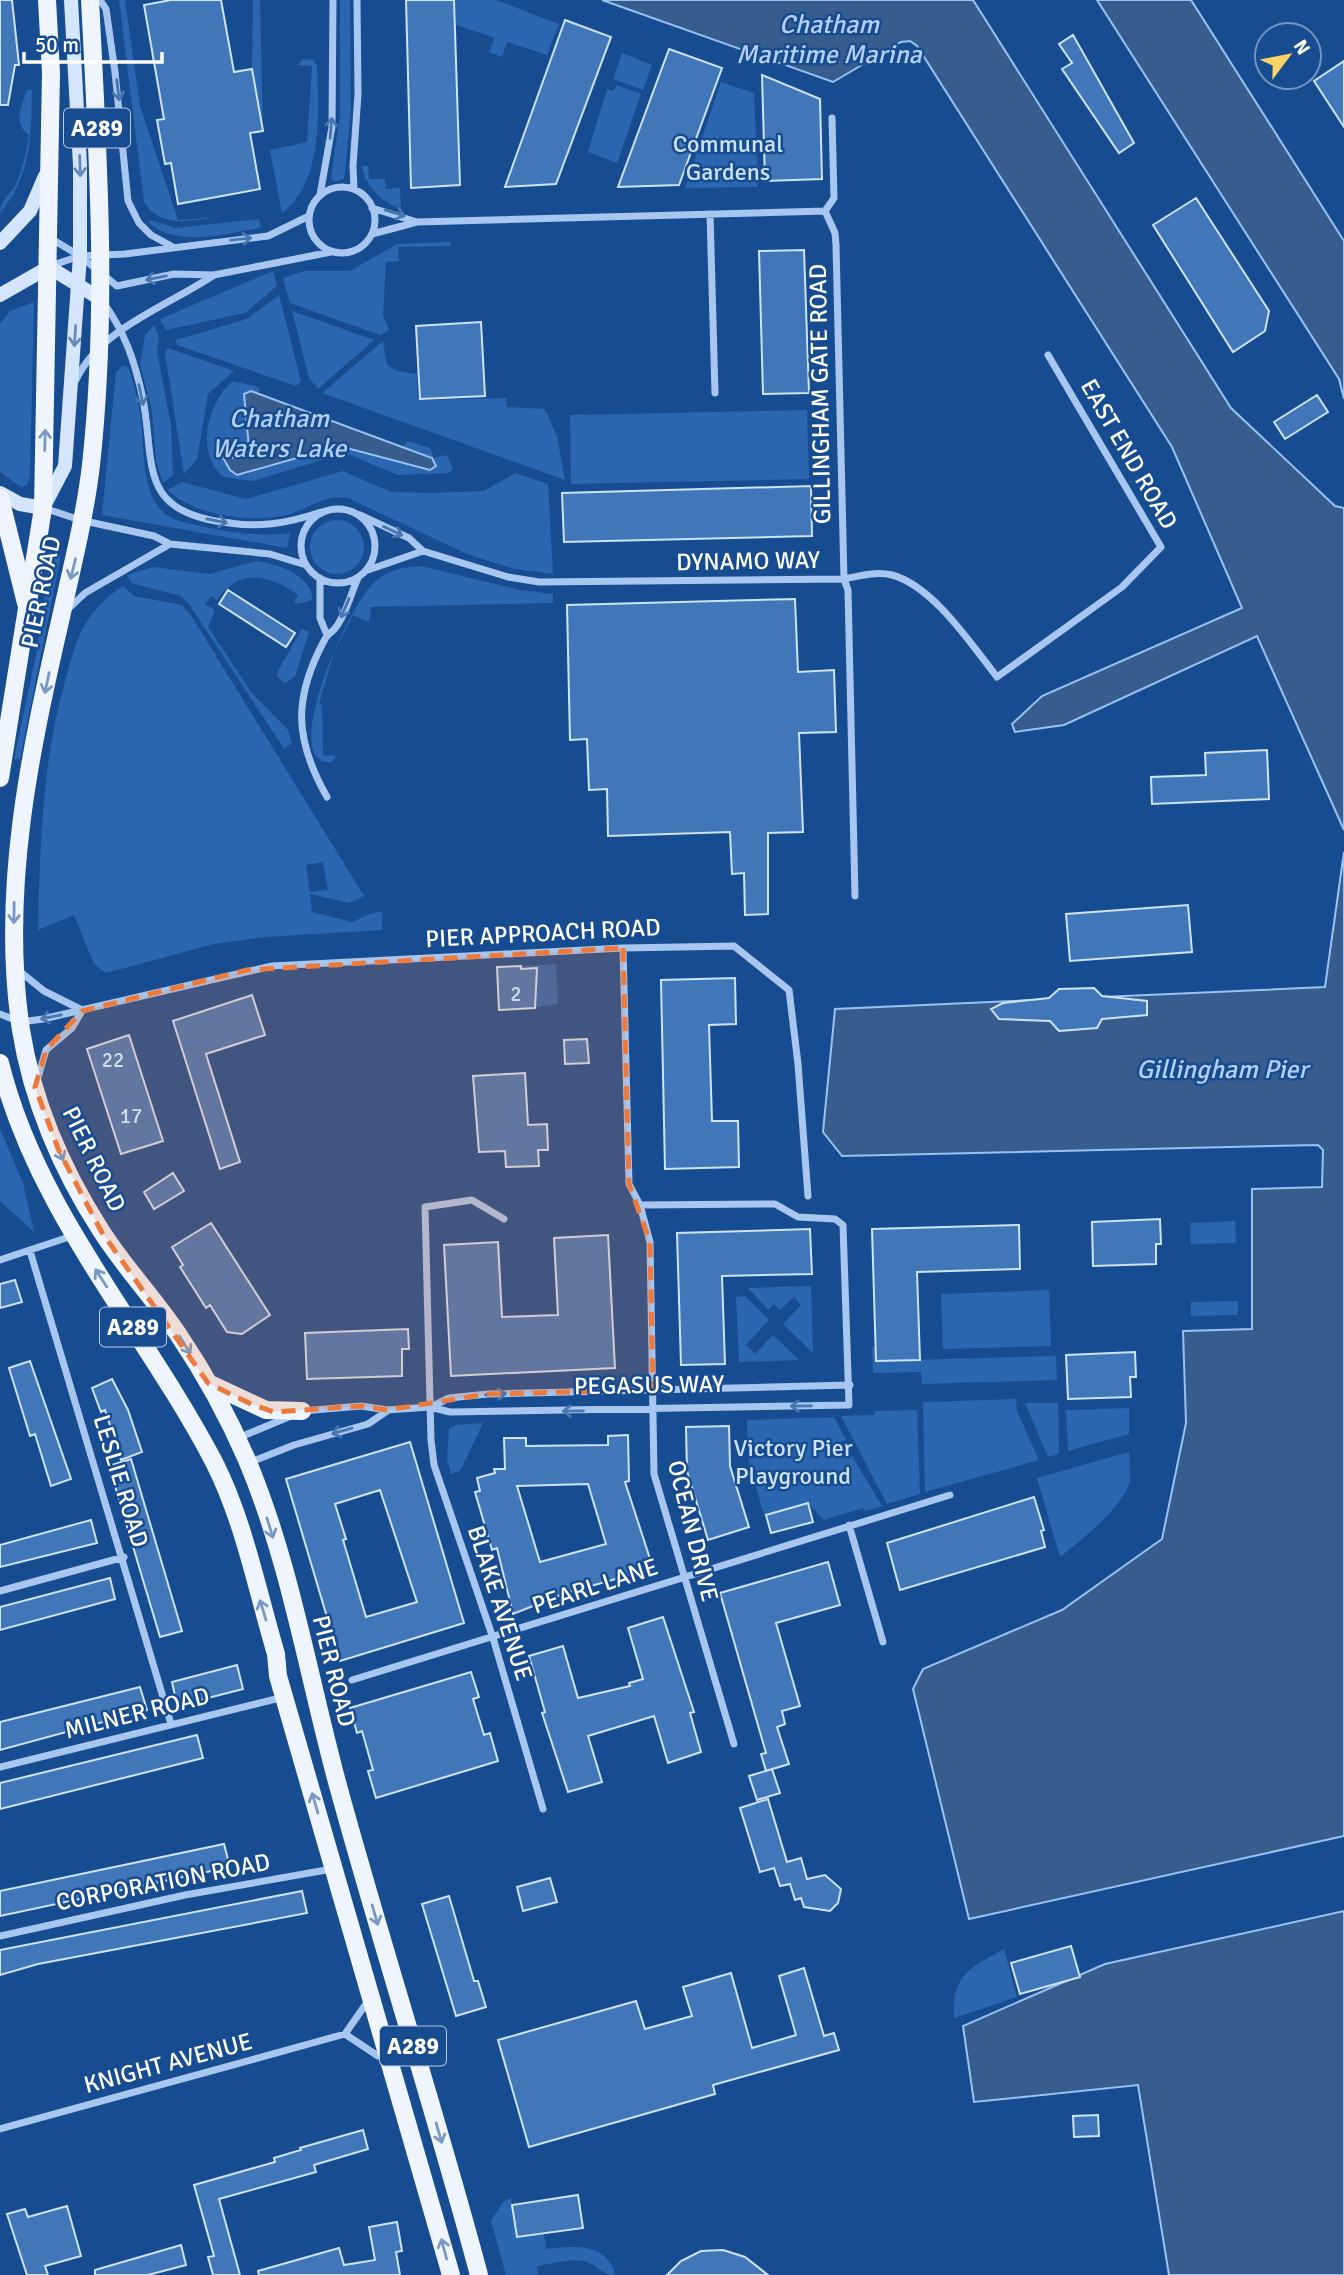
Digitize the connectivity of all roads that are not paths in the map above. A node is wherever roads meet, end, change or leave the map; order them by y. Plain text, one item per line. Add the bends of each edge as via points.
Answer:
1 (47, 0) edge
2 (71, 0) edge
3 (90, 0) edge
4 (100, 0) edge
5 (333, 0) edge
6 (357, 0) edge
7 (832, 118) dead end
8 (50, 163) junction
9 (354, 190) junction
10 (320, 195) junction
11 (372, 208) junction
12 (825, 211) junction
13 (710, 214) junction
14 (309, 216) junction
15 (417, 222) junction
16 (372, 234) junction
17 (49, 237) junction
18 (0, 243) edge
19 (173, 247) junction
20 (331, 251) junction
21 (80, 256) junction
22 (103, 256) junction
23 (49, 267) junction
24 (214, 275) junction
25 (102, 276) junction
26 (79, 284) junction
27 (0, 295) edge
28 (102, 300) junction
29 (123, 329) junction
30 (100, 344) junction
31 (1048, 355) dead end
32 (72, 388) junction
33 (715, 393) dead end
34 (0, 495) edge
35 (43, 508) junction
36 (321, 512) junction
37 (360, 515) junction
38 (80, 520) junction
39 (170, 544) junction
40 (423, 551) junction
41 (306, 565) junction
42 (366, 572) junction
43 (320, 578) junction
44 (358, 578) junction
45 (844, 579) junction
46 (27, 607) junction
47 (61, 616) junction
48 (327, 635) junction
49 (0, 778) edge
50 (327, 797) dead end
51 (855, 896) dead end
52 (623, 948) junction
53 (14, 967) junction
54 (82, 1011) junction
55 (0, 1014) edge
56 (20, 1022) junction
57 (0, 1063) edge
58 (35, 1087) junction
59 (808, 1196) dead end
60 (640, 1205) junction
61 (504, 1219) dead end
62 (74, 1236) junction
63 (30, 1251) junction
64 (0, 1260) edge
65 (208, 1382) junction
66 (850, 1385) junction
67 (653, 1390) junction
68 (430, 1407) junction
69 (653, 1408) junction
70 (387, 1410) junction
71 (302, 1411) junction
72 (237, 1438) junction
73 (248, 1463) junction
74 (215, 1464) junction
75 (950, 1496) dead end
76 (849, 1525) junction
77 (124, 1557) junction
78 (683, 1577) junction
79 (0, 1591) edge
80 (493, 1638) junction
81 (883, 1642) dead end
82 (352, 1680) dead end
83 (284, 1697) junction
84 (171, 1724) junction
85 (734, 1744) dead end
86 (0, 1767) edge
87 (543, 1809) dead end
88 (334, 1869) junction
89 (0, 1936) edge
90 (370, 1998) junction
91 (345, 2034) junction
92 (388, 2053) junction
93 (0, 2129) edge
94 (451, 2275) edge
95 (479, 2275) edge

1 - 8 main road, PIER ROAD / A289
2 -> 21 main road
3 - 22 main road, PIER ROAD / A289
4 -> 19 street via 106,9 115,72 128,201 139,223
10 -> 5 street via 332,127
6 - 9 street
7 - 12 street via 834,198
8 - 17 main road, PIER ROAD / A289
8 - 18 main road via 30,211
9 - 10 street via 336,187
9 - 11 street
10 - 14 street
11 -> 15 street
11 - 16 street
12 - 13 street
12 - 45 street, GILLINGHAM GATE ROAD via 836,245
13 - 15 street
13 - 33 street
19 -> 14 street via 268,236
14 - 20 street via 316,241
15 - 16 street
16 - 20 street via 355,251
17 - 21 street
17 - 23 main road, PIER ROAD / A289
19 - 22 street
20 - 24 street
21 - 22 street
21 - 23 street
21 - 25 street
21 - 26 main road
22 - 25 main road, PIER ROAD / A289
23 - 26 main road
23 - 27 main road
35 -> 23 main road, PIER ROAD / A289
24 -> 25 street via 174,274 117,286
24 - 29 street
25 - 28 main road, PIER ROAD / A289
26 - 28 main road
26 -> 32 main road
28 - 29 street, DYNAMO WAY
28 - 30 main road, PIER ROAD / A289
29 - 30 street
29 -> 36 street, DYNAMO WAY via 142,399 151,473 166,499 196,517 243,526 280,525
30 - 32 street
30 - 38 main road, PIER ROAD / A289 via 90,470
31 - 45 street, EAST END ROAD via 1161,547 1122,587 997,677 913,583 891,574
32 - 35 main road via 65,466
34 - 35 main road
34 - 46 main road
35 - 38 street
35 - 46 main road, PIER ROAD / A289
36 - 37 street, DYNAMO WAY via 341,508
36 - 41 street via 302,535
37 -> 40 street, DYNAMO WAY via 409,538
37 - 42 street via 376,542
38 - 39 street via 154,536
38 -> 47 main road, PIER ROAD / A289
39 - 41 street via 270,554
39 - 47 street via 85,593
40 - 42 street
40 - 45 street, DYNAMO WAY via 508,577 553,583
41 - 43 street
42 - 44 street
43 - 44 street via 339,583
43 - 48 street via 320,618
44 -> 48 street via 336,628
45 - 51 street, DYNAMO WAY via 848,590
46 - 49 main road, PIER ROAD / A289
47 -> 53 main road, PIER ROAD / A289 via 19,837
48 - 50 street via 310,675 301,720 309,764
52 - 54 street, PIER APPROACH ROAD via 272,966
52 - 59 street, PIER APPROACH ROAD via 734,946 789,990
52 - 60 street, OCEAN DRIVE via 629,1184
53 - 54 street via 44,991
53 - 56 main road, PIER ROAD / A289
54 -> 56 street, PIER APPROACH ROAD
54 - 58 street via 72,1028 46,1050
55 - 56 street
56 - 58 main road, PIER ROAD / A289
57 - 62 main road, A289 via 27,1144
58 -> 65 main road, PIER ROAD / A289 via 58,1151 101,1231
60 - 66 street via 775,1204 798,1217 835,1219 843,1225
60 - 67 street, OCEAN DRIVE via 650,1242
61 - 68 street via 472,1200 425,1207
62 - 63 street
74 -> 62 main road, A289 via 167,1378
63 - 64 street
63 - 77 street, LESLIE ROAD
65 - 71 main road via 266,1410
65 - 72 main road, PIER ROAD / A289
66 - 67 street, PEGASUS WAY
66 -> 69 street, PEGASUS WAY via 849,1405
68 -> 67 street, PEGASUS WAY via 449,1398 488,1394
67 - 69 street, OCEAN DRIVE
69 -> 68 street, PEGASUS WAY via 450,1412
68 - 70 street, PEGASUS WAY
68 - 80 street, BLAKE AVENUE via 434,1465
69 - 78 street, OCEAN DRIVE via 654,1474
70 - 71 street, PEGASUS WAY via 360,1406
70 -> 73 street, PEGASUS WAY via 368,1424
71 - 72 street, PEGASUS WAY
72 - 73 main road, PIER ROAD / A289
72 - 74 main road, PEGASUS WAY
73 - 74 main road, PEGASUS WAY
73 -> 95 main road, PIER ROAD / A289 via 270,1527 362,1872
83 -> 74 main road, A289 via 232,1501
75 - 76 street, PEARL LANE
76 - 78 street, PEARL LANE
76 - 81 street
77 - 79 street
77 - 84 street, LESLIE ROAD
78 - 80 street, PEARL LANE
78 - 85 street, OCEAN DRIVE
80 - 82 street, PEARL LANE
80 - 87 street, BLAKE AVENUE
83 - 84 street, MILNER ROAD
88 -> 83 main road, A289
84 - 86 street, MILNER ROAD
88 - 89 street, CORPORATION ROAD
88 - 90 main road, A289
90 - 91 street
90 - 92 main road, A289
91 - 92 street via 378,2056
91 - 93 street, KNIGHT AVENUE
94 -> 92 main road, A289

